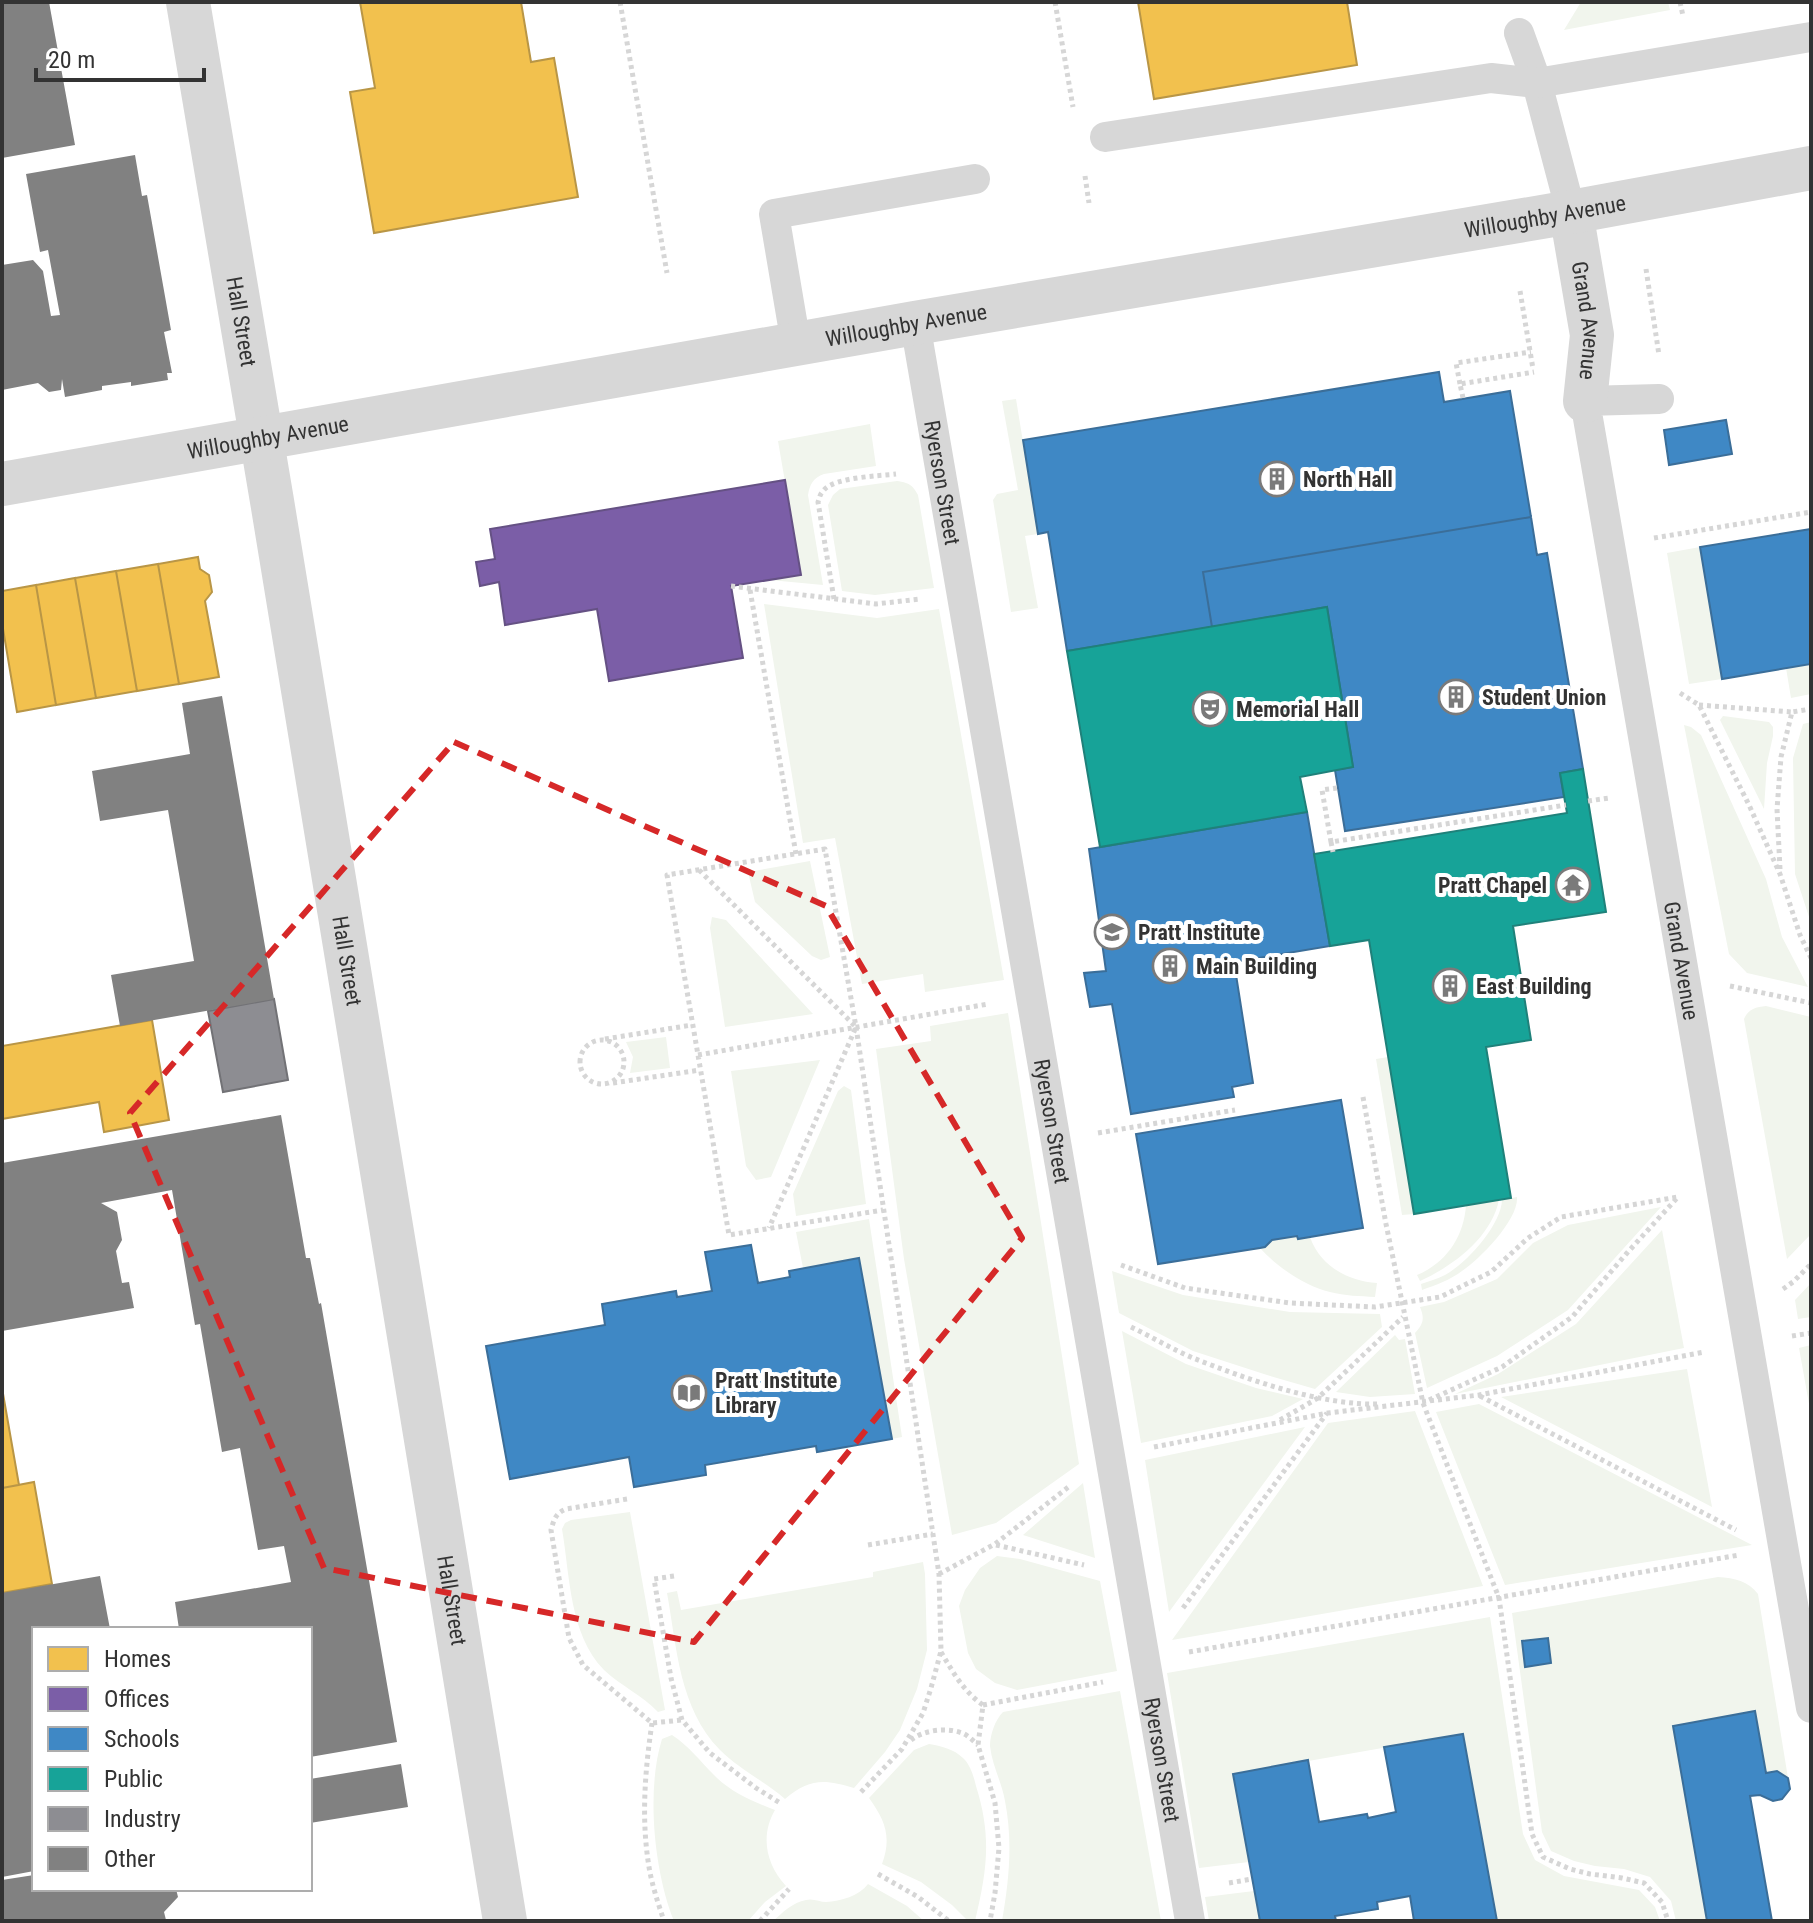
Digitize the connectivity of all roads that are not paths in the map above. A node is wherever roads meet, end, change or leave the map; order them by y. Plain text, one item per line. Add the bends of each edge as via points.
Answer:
1 (188, 2) edge
2 (1519, 33) dead end
3 (1811, 37) edge
4 (1537, 83) junction
5 (1105, 137) dead end
6 (1811, 168) edge
7 (975, 179) dead end
8 (1571, 212) junction
9 (915, 323) junction
10 (796, 344) junction
11 (1659, 399) dead end
12 (1585, 401) junction
13 (261, 438) junction
14 (2, 484) edge
15 (1811, 1708) edge
16 (505, 1921) edge
17 (1190, 1921) edge

1 - 13 street, Hall Street
2 - 4 lane
3 - 4 lane
4 - 5 lane via 1491,78
4 - 8 lane
6 - 8 street, Willoughby Avenue
7 - 10 lane via 774,214
8 - 9 street, Willoughby Avenue
8 - 12 street, Grand Avenue via 1592,335
9 - 10 street, Willoughby Avenue
9 - 17 lane, Ryerson Street
10 - 13 street, Willoughby Avenue
11 - 12 lane
12 - 15 lane, Grand Avenue
13 - 14 street, Willoughby Avenue
13 - 16 street, Hall Street

